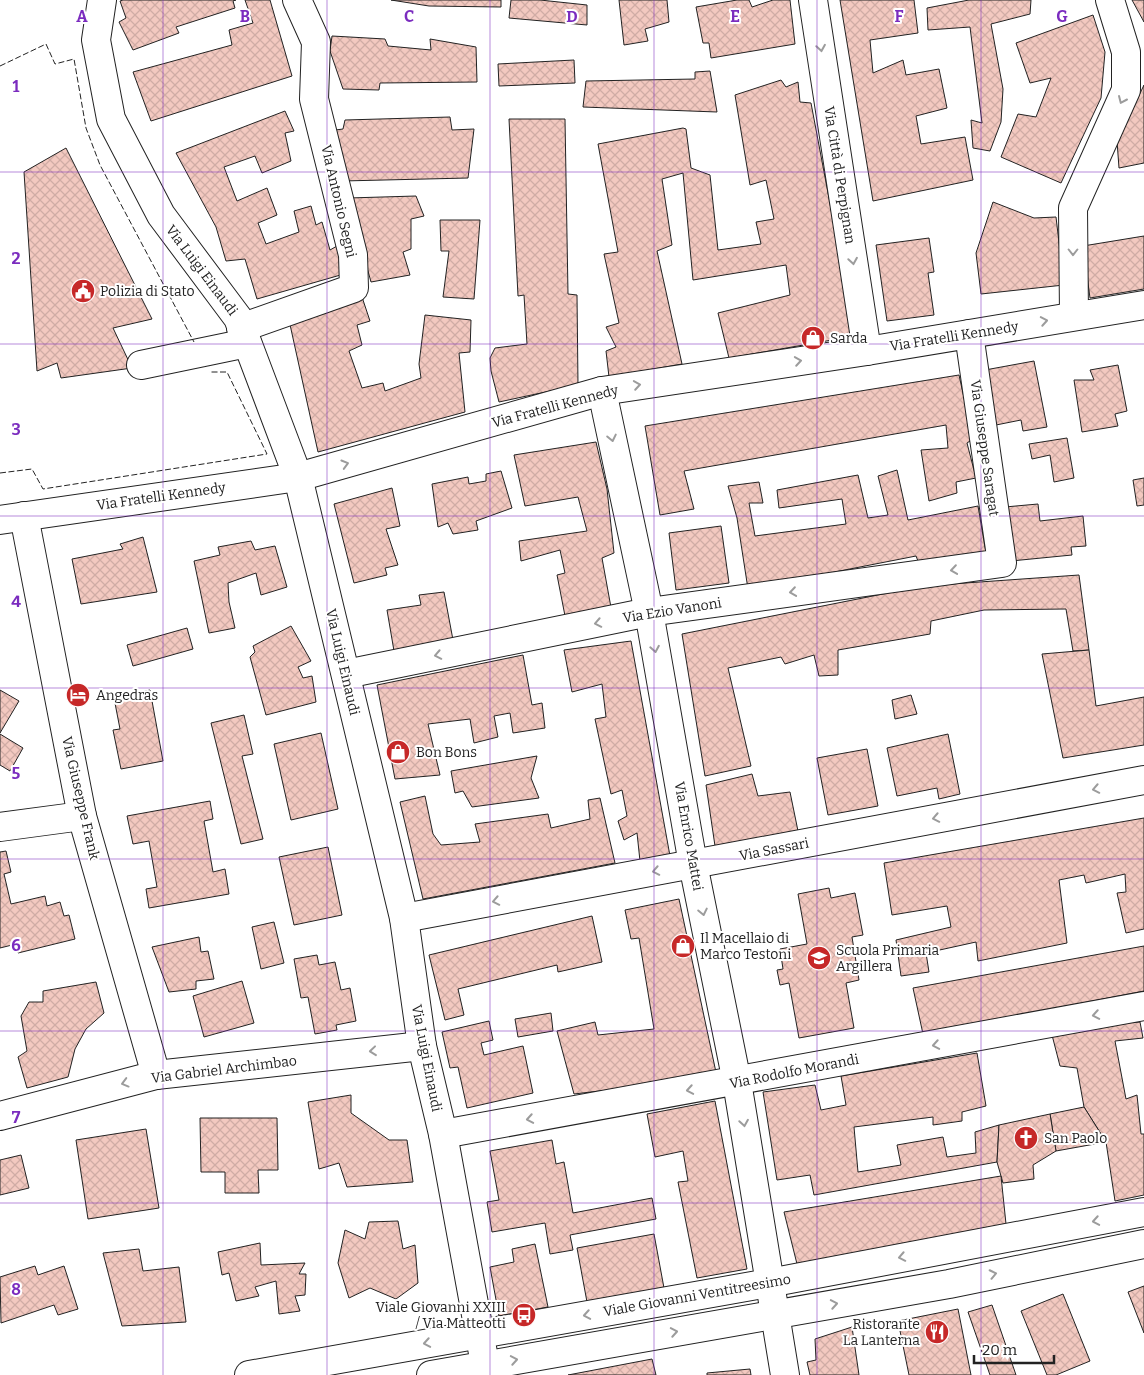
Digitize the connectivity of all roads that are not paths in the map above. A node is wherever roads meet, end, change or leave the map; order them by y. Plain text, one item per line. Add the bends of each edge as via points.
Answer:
1 (102, 0) edge
2 (297, 0) edge
3 (813, 0) edge
4 (1110, 0) edge
5 (1135, 50) edge
6 (1144, 304) edge
7 (1074, 316) junction
8 (969, 334) junction
9 (244, 336) junction
10 (867, 350) junction
11 (141, 365) dead end
12 (602, 391) junction
13 (298, 477) junction
14 (12, 518) edge
15 (1002, 563) joint
16 (649, 612) junction
17 (346, 674) junction
18 (1144, 780) edge
19 (82, 816) junction
20 (0, 828) edge
21 (693, 864) junction
22 (404, 918) junction
23 (1144, 1006) edge
24 (422, 1046) junction
25 (156, 1075) junction
26 (737, 1082) junction
27 (0, 1116) edge
28 (443, 1134) junction
29 (1144, 1212) edge
30 (1144, 1244) edge
31 (944, 1250) junction
32 (769, 1283) junction
33 (949, 1284) junction
34 (775, 1314) junction
35 (479, 1333) junction
36 (486, 1370) edge
37 (249, 1375) edge
38 (431, 1375) edge
39 (785, 1375) edge

1 - 9 street, Via Luigi Einaudi via 96,40 111,119 161,215 238,318
2 - 9 street, Via Antonio Segni via 316,42 314,98 353,255 354,288
3 -> 10 street, Via Città di Perpignan
4 - 5 street
5 -> 7 street via 1126,90 1073,208
6 - 7 street, Via Fratelli Kennedy
8 -> 7 street, Via Fratelli Kennedy
8 - 10 street, Via Fratelli Kennedy
8 - 15 street, Via Giuseppe Saragat
9 - 11 street
9 - 13 street, Via Luigi Einaudi
12 -> 10 street, Via Fratelli Kennedy
13 -> 12 street, Via Fratelli Kennedy
12 -> 16 street, Via Enrico Mattei
13 - 14 street, Via Fratelli Kennedy
13 - 17 street, Via Luigi Einaudi
14 - 19 street, Via Giuseppe Frank
15 -> 16 street, Via Ezio Vanoni
16 -> 17 street, Via Ezio Vanoni
16 -> 21 street, Via Enrico Mattei
17 - 22 street, Via Luigi Einaudi
18 -> 21 street, Via Sassari
19 - 20 street
19 - 25 street, Via Giuseppe Frank
21 -> 22 street, Via Sassari
21 -> 26 street, Via Enrico Mattei
22 - 24 street, Via Luigi Einaudi
23 -> 26 street, Via Rodolfo Morandi
24 -> 25 street, Via Gabriel Archimbao
24 - 28 street, Via Luigi Einaudi
25 -> 27 street, Via Gabriel Archimbao
26 -> 28 street, Via Rodolfo Morandi
26 -> 32 street, Via Enrico Mattei
28 - 35 street, Via Luigi Einaudi
29 -> 31 street, Viale Giovanni Ventitreesimo
33 -> 30 street
31 -> 32 street, Viale Giovanni Ventitreesimo
31 - 33 street
32 - 34 street, Via Enrico Mattei
32 -> 35 street, Viale Giovanni Ventitreesimo
34 -> 33 street
36 -> 34 street
34 - 39 street, Via Enrico Mattei
35 - 36 street, Via Luigi Einaudi
35 -> 37 street, Viale Giovanni Ventitreesimo
36 - 38 street

